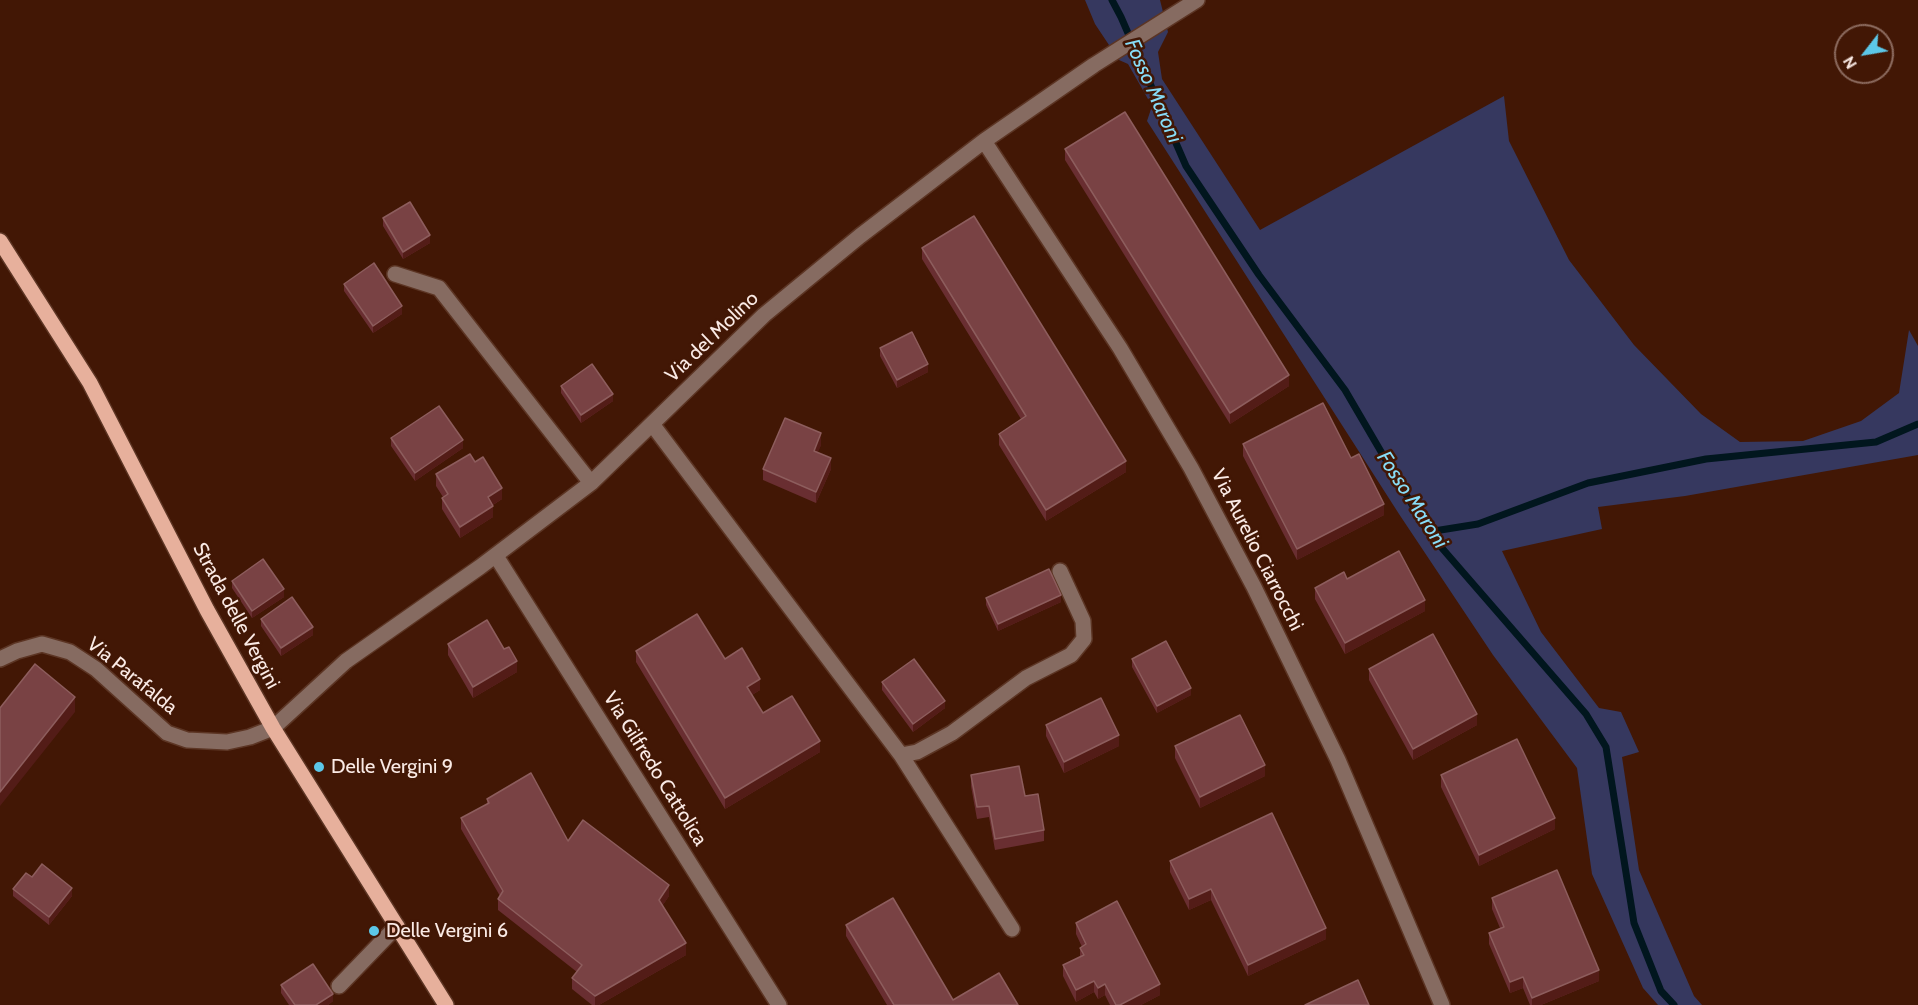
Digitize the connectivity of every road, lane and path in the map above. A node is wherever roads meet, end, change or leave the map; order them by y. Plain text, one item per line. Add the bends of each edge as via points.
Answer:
1 (1197, 0) edge
2 (984, 141) junction
3 (0, 241) edge
4 (395, 273) dead end
5 (652, 424) junction
6 (591, 483) junction
7 (496, 556) junction
8 (1060, 571) dead end
9 (0, 659) edge
10 (273, 728) junction
11 (901, 755) junction
12 (397, 926) junction
13 (1012, 929) dead end
14 (339, 986) dead end
15 (446, 1005) edge
16 (779, 1005) edge
17 (1442, 1005) edge

1 - 2 street, Via del Molino
2 - 5 street, Via del Molino via 764,315
2 - 17 street, Via Aurelio Ciarrocchi via 1120,348 1191,468 1338,760
3 - 10 main road, Strada delle Vergini via 90,383 207,610
4 - 6 street via 439,288
5 - 6 street, Via del Molino
5 - 11 street
6 - 7 street, Via del Molino
7 - 10 street, Via del Molino via 346,662
7 - 16 street, Via Gilfredo Cattolica
8 - 11 street via 1083,621 1084,639 1071,655 1026,678 952,733 916,752
9 - 10 street, Via Parafalda via 42,644 70,652 96,669 167,733 187,740 226,742
10 - 12 main road, Strada delle Vergini
11 - 13 street
12 - 14 street
12 - 15 main road, Strada delle Vergini

